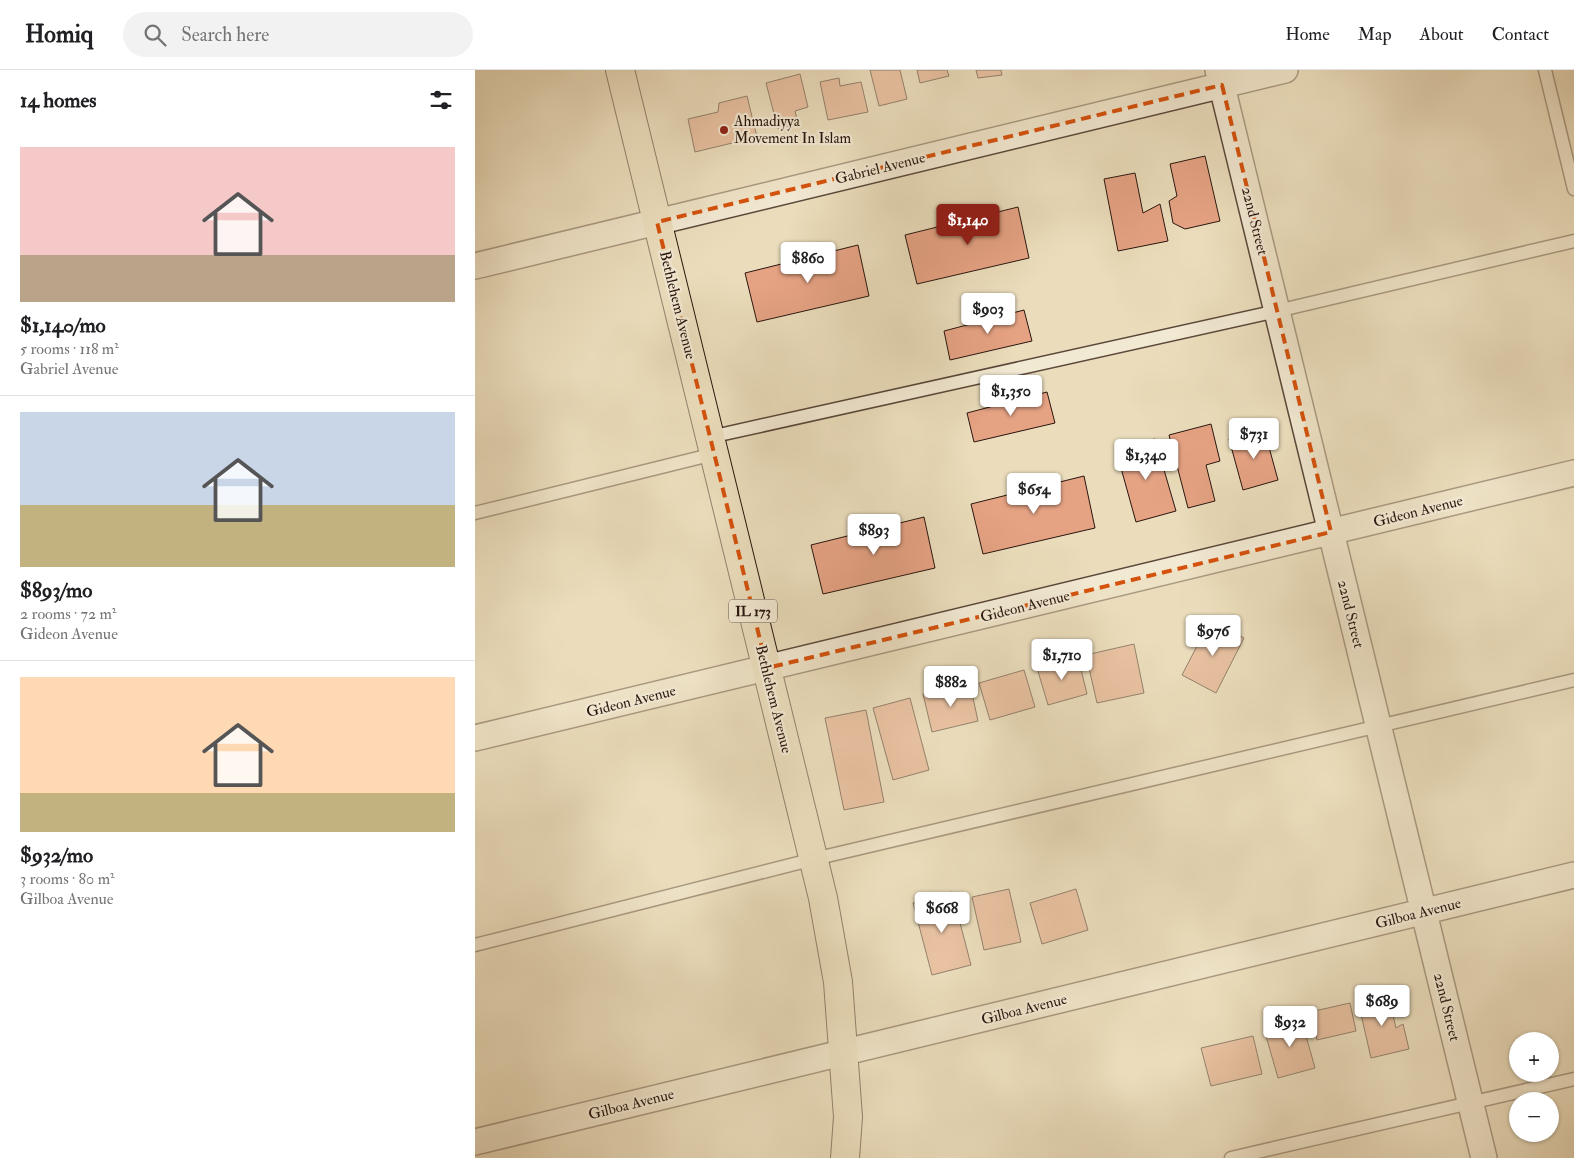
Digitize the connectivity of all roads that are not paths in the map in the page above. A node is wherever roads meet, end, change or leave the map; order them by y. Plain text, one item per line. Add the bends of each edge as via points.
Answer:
1 (621, 70) edge
2 (1285, 70) edge
3 (1545, 70) edge
4 (1220, 78) edge
5 (1574, 189) edge
6 (657, 222) junction
7 (1574, 241) edge
8 (475, 266) edge
9 (1277, 311) junction
10 (712, 445) junction
11 (1574, 473) edge
12 (475, 513) edge
13 (1331, 532) junction
14 (767, 668) junction
15 (1574, 680) edge
16 (1379, 726) junction
17 (475, 738) edge
18 (814, 859) junction
19 (1574, 876) edge
20 (1424, 912) junction
21 (475, 944) edge
22 (843, 1053) junction
23 (1574, 1079) edge
24 (1471, 1104) junction
25 (475, 1142) edge
26 (845, 1158) edge
27 (1231, 1158) edge
28 (1484, 1158) edge

1 - 6 main road, Bethlehem Avenue / IL 173
2 - 4 street, Gabriel Avenue
3 - 5 lane
4 - 6 street, Gabriel Avenue
4 - 9 street, 22nd Street
6 - 8 street, Gabriel Avenue
6 - 10 main road, Bethlehem Avenue / IL 173
7 - 9 lane
9 - 10 lane
9 - 13 street, 22nd Street
10 - 12 lane
10 - 14 main road, Bethlehem Avenue / IL 173
11 - 13 street, Gideon Avenue
13 - 14 street, Gideon Avenue
13 - 16 street, 22nd Street
14 - 17 street, Gideon Avenue
14 - 18 main road, Bethlehem Avenue / IL 173
15 - 16 lane
16 - 18 lane
16 - 20 street, 22nd Street
18 - 21 lane
18 - 22 main road, Bethlehem Avenue / IL 173 via 838,982
19 - 20 street, Gilboa Avenue
20 - 22 street, Gilboa Avenue
20 - 24 street, 22nd Street
22 - 25 street, Gilboa Avenue
22 - 26 main road, Bethlehem Avenue / IL 173 via 848,1117
23 - 24 lane
24 - 27 lane
24 - 28 street, 22nd Street

